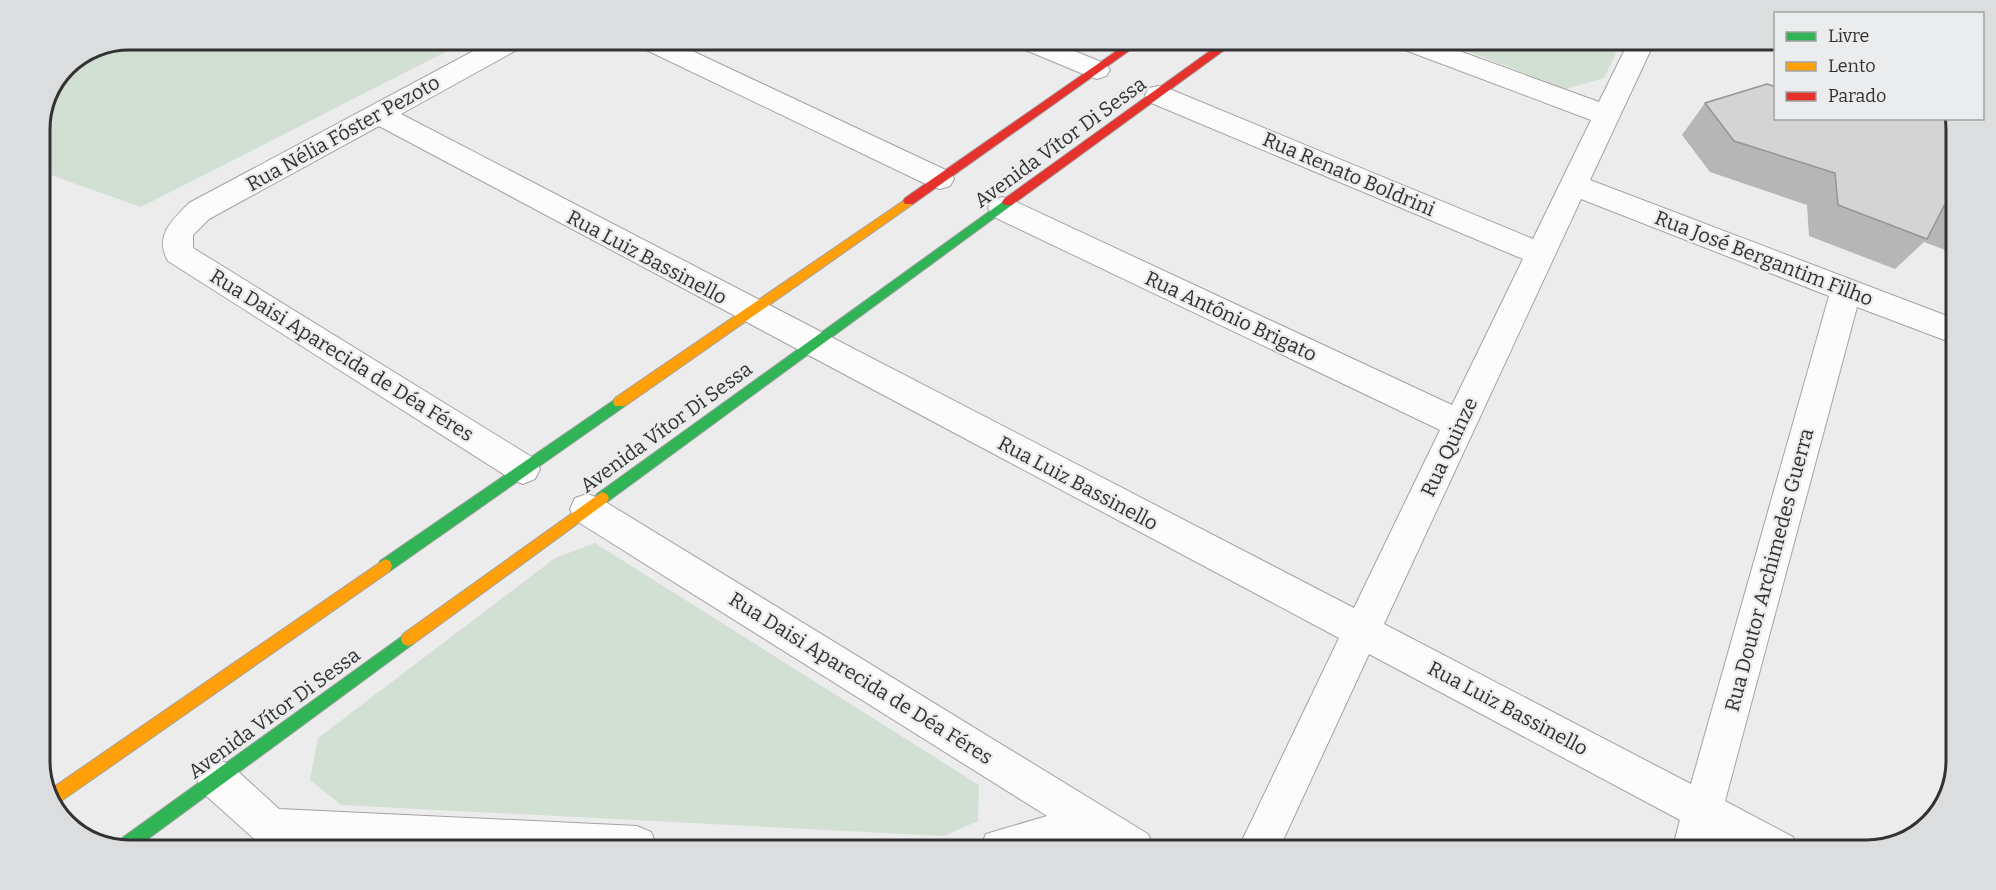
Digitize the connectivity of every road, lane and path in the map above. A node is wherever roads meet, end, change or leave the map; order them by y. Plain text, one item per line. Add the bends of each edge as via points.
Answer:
1 (494, 50) edge
2 (669, 50) edge
3 (1050, 50) edge
4 (1125, 50) edge
5 (1219, 50) edge
6 (1430, 50) edge
7 (1638, 50) edge
8 (1097, 69) junction
9 (1158, 95) junction
10 (377, 113) junction
11 (1606, 115) junction
12 (940, 179) junction
13 (1573, 185) junction
14 (1002, 207) junction
15 (178, 232) joint
16 (1540, 254) junction
17 (1846, 290) junction
18 (750, 311) junction
19 (1946, 329) edge
20 (812, 344) junction
21 (1460, 424) junction
22 (523, 469) junction
23 (588, 509) junction
24 (1361, 631) junction
25 (217, 779) junction
26 (57, 795) edge
27 (1703, 811) junction
28 (1095, 824) junction
29 (133, 840) edge
30 (509, 840) edge
31 (1032, 840) edge
32 (1121, 840) edge
33 (1262, 840) edge
34 (1695, 840) edge
35 (1758, 840) edge

1 - 10 street, Rua Nélia Fóster Pezoto
2 - 12 street
3 - 8 street
4 - 8 street, Avenida Vítor Di Sessa
5 - 9 street, Avenida Vítor Di Sessa
6 - 11 street
7 - 11 street, Rua Quinze
8 - 12 street, Avenida Vítor Di Sessa
9 - 14 street, Avenida Vítor Di Sessa
9 - 16 street, Rua Renato Boldrini
10 - 15 street, Rua Nélia Fóster Pezoto via 199,211
10 - 18 street, Rua Luiz Bassinello
11 - 13 street, Rua Quinze
12 - 18 street, Avenida Vítor Di Sessa
13 - 16 street, Rua Quinze
13 - 17 street, Rua José Bergantim Filho
14 - 20 street, Avenida Vítor Di Sessa
14 - 21 street, Rua Antônio Brigato
15 - 22 street, Rua Daisi Aparecida de Déa Féres via 178,254
16 - 21 street, Rua Quinze
17 - 19 street, Rua José Bergantim Filho
17 - 27 street, Rua Doutor Archimedes Guerra
18 - 20 street, Rua Luiz Bassinello
18 - 22 street, Avenida Vítor Di Sessa
20 - 23 street, Avenida Vítor Di Sessa
20 - 24 street, Rua Luiz Bassinello
21 - 24 street, Rua Quinze
22 - 26 street, Avenida Vítor Di Sessa
23 - 25 street, Avenida Vítor Di Sessa
23 - 28 street, Rua Daisi Aparecida de Déa Féres
24 - 27 street, Rua Luiz Bassinello
24 - 33 street, Rua Quinze
25 - 29 street, Avenida Vítor Di Sessa
25 - 30 street via 272,829
27 - 34 street, Rua Doutor Archimedes Guerra
27 - 35 street, Rua Luiz Bassinello
28 - 31 street
28 - 32 street, Rua Daisi Aparecida de Déa Féres

